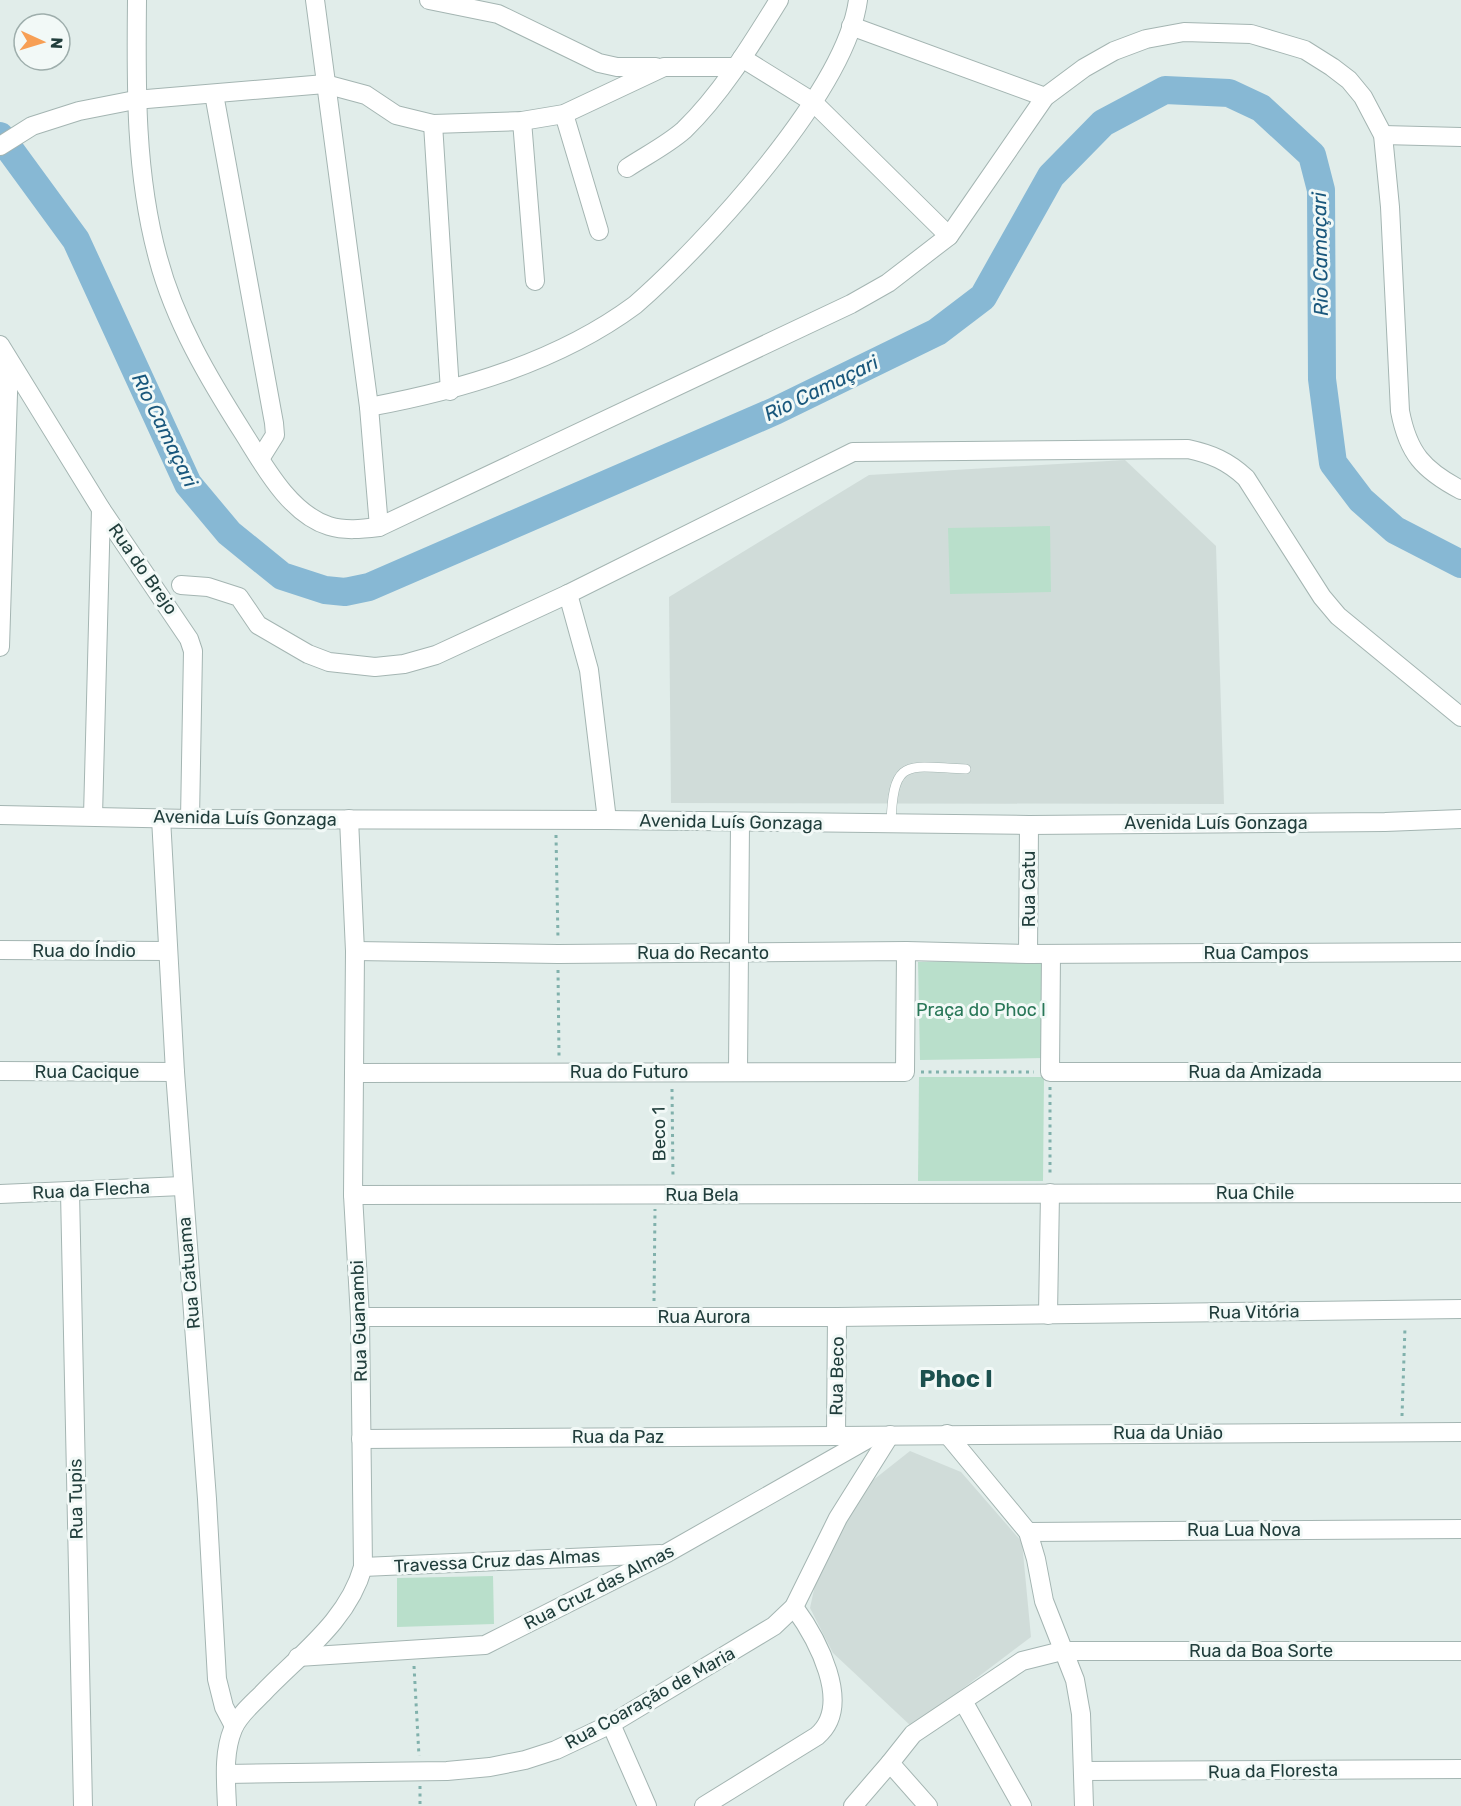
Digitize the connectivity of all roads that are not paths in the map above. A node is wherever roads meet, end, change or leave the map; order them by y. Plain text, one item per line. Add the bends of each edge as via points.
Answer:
1 (137, 0) edge
2 (315, 0) edge
3 (429, 0) edge
4 (779, 0) edge
5 (858, 0) edge
6 (851, 26) junction
7 (739, 62) junction
8 (664, 67) junction
9 (325, 84) junction
10 (214, 94) junction
11 (1045, 97) junction
12 (135, 100) junction
13 (813, 102) junction
14 (564, 114) junction
15 (522, 121) junction
16 (433, 124) junction
17 (1383, 135) junction
18 (1461, 137) edge
19 (0, 146) edge
20 (627, 168) dead end
21 (599, 231) dead end
22 (949, 236) junction
23 (535, 281) dead end
24 (0, 345) edge
25 (9, 362) junction
26 (450, 391) junction
27 (369, 407) junction
28 (260, 459) junction
29 (1461, 490) edge
30 (1, 501) edge
31 (101, 509) junction
32 (379, 528) junction
33 (181, 585) dead end
34 (568, 594) junction
35 (0, 647) edge
36 (1461, 717) edge
37 (966, 769) dead end
38 (0, 815) edge
39 (93, 816) junction
40 (161, 818) junction
41 (190, 819) junction
42 (349, 819) junction
43 (1461, 819) edge
44 (607, 820) junction
45 (740, 823) junction
46 (891, 824) junction
47 (1029, 825) junction
48 (0, 950) edge
49 (168, 951) junction
50 (355, 951) junction
51 (906, 951) junction
52 (1461, 952) edge
53 (737, 953) junction
54 (1028, 954) junction
55 (1051, 954) junction
56 (0, 1071) edge
57 (175, 1072) junction
58 (738, 1072) junction
59 (1461, 1072) edge
60 (354, 1073) junction
61 (182, 1186) junction
62 (70, 1192) junction
63 (1050, 1193) junction
64 (1461, 1193) edge
65 (0, 1194) edge
66 (354, 1195) junction
67 (1461, 1310) edge
68 (1048, 1314) junction
69 (360, 1317) junction
70 (837, 1317) junction
71 (1461, 1432) edge
72 (947, 1434) junction
73 (836, 1435) junction
74 (883, 1435) junction
75 (361, 1439) junction
76 (1461, 1529) edge
77 (1028, 1532) junction
78 (668, 1553) junction
79 (363, 1567) junction
80 (794, 1607) junction
81 (1062, 1651) junction
82 (1461, 1651) edge
83 (298, 1657) junction
84 (963, 1701) junction
85 (611, 1724) junction
86 (234, 1726) junction
87 (890, 1763) junction
88 (1461, 1769) edge
89 (1084, 1771) junction
90 (226, 1774) junction
91 (83, 1806) edge
92 (227, 1806) edge
93 (647, 1806) edge
94 (704, 1806) edge
95 (853, 1806) edge
96 (928, 1806) edge
97 (1022, 1806) edge
98 (1084, 1806) edge

1 - 12 street
2 - 9 street
3 - 8 street via 498,14 599,63
4 - 7 street
5 - 6 street
6 - 11 street
6 - 13 street
7 - 8 street
7 - 13 street
7 - 20 street via 682,131
8 - 14 street
9 - 10 street
9 - 16 street via 366,95 396,115
9 - 27 street
10 - 12 street
10 - 28 street via 274,423 275,435
11 - 17 street via 1084,68 1146,39 1184,32 1251,34 1305,50 1349,80
11 - 22 street
12 - 19 street via 79,111 32,126
12 - 28 street via 145,193 158,259 180,321 207,376
13 - 22 street
13 - 26 street via 730,211 635,305 536,360
14 - 15 street
14 - 21 street
15 - 16 street
15 - 23 street
16 - 26 street
17 - 18 street
17 - 29 street via 1404,430 1419,460
22 - 32 street via 888,283 851,304
24 - 25 street, Rua do Brejo
25 - 30 street
25 - 31 street, Rua do Brejo
26 - 27 street
27 - 32 street
28 - 32 street via 297,506 312,518 353,530
30 - 35 street
31 - 39 street
31 - 41 street, Rua do Brejo via 184,629 193,651
33 - 34 street via 208,587 239,597 258,625 308,654 329,662 375,667 436,655
34 - 36 street via 853,452 1188,449 1211,454 1246,478 1338,616
34 - 44 street via 589,670
37 - 46 lane via 912,768 900,773 895,784
38 - 39 street, Avenida Luís Gonzaga
39 - 40 street, Avenida Luís Gonzaga
40 - 41 street, Avenida Luís Gonzaga
40 - 49 street, Rua Catuama
41 - 42 street, Avenida Luís Gonzaga
42 - 44 street, Avenida Luís Gonzaga
42 - 50 street, Rua Guanambi
43 - 47 street, Avenida Luís Gonzaga
44 - 45 street, Avenida Luís Gonzaga
45 - 46 street, Avenida Luís Gonzaga
45 - 53 street
46 - 47 street, Avenida Luís Gonzaga
47 - 54 street, Rua Catu
48 - 49 street, Rua do Índio
49 - 57 street, Rua Catuama
50 - 53 street, Rua do Recanto
50 - 60 street, Rua Guanambi
51 - 53 street, Rua do Recanto
51 - 54 street, Rua do Recanto
51 - 58 street, Rua do Futuro via 904,1072
52 - 55 street, Rua Campos
53 - 58 street
54 - 55 street, Rua do Recanto
55 - 59 street, Rua da Amizada via 1050,1072
56 - 57 street, Rua Cacique
57 - 61 street, Rua Catuama
58 - 60 street, Rua do Futuro
60 - 66 street, Rua Guanambi
61 - 62 street, Rua da Flecha
61 - 86 street, Rua Catuama via 218,1679 224,1707
62 - 65 street, Rua da Flecha
62 - 91 street, Rua Tupis
63 - 64 street, Rua Chile
63 - 66 street, Rua Bela
63 - 68 street
66 - 69 street, Rua Guanambi
67 - 68 street, Rua Vitória
68 - 70 street, Rua Aurora
69 - 70 street, Rua Aurora
69 - 75 street, Rua Guanambi
70 - 73 street, Rua Beco
71 - 72 street, Rua da União
72 - 74 street, Rua da União
72 - 77 street
73 - 74 street, Rua da Paz
73 - 75 street, Rua da Paz
74 - 78 street, Rua Cruz das Almas
74 - 80 street, Rua Coaração de Maria
75 - 79 street, Rua Guanambi
76 - 77 street, Rua Lua Nova
77 - 81 street via 1044,1601
78 - 79 street, Travessa Cruz das Almas
78 - 83 street, Rua Cruz das Almas via 485,1645
79 - 83 street, Rua Guanambi via 340,1617
80 - 85 street, Rua Coaração de Maria via 774,1626
80 - 94 street via 811,1630 829,1676 832,1713 828,1722 817,1736
81 - 82 street, Rua da Boa Sorte
81 - 84 street, Rua da Boa Sorte via 1022,1660
81 - 89 street via 1078,1692
83 - 86 street, Rua Guanambi
84 - 87 street, Rua da Boa Sorte via 913,1734
84 - 97 street
85 - 90 street, Rua Coaração de Maria via 565,1746 490,1767 420,1772
85 - 93 street
86 - 90 street
87 - 95 street, Rua da Boa Sorte
87 - 96 street
88 - 89 street, Rua da Floresta
89 - 98 street
90 - 92 street

